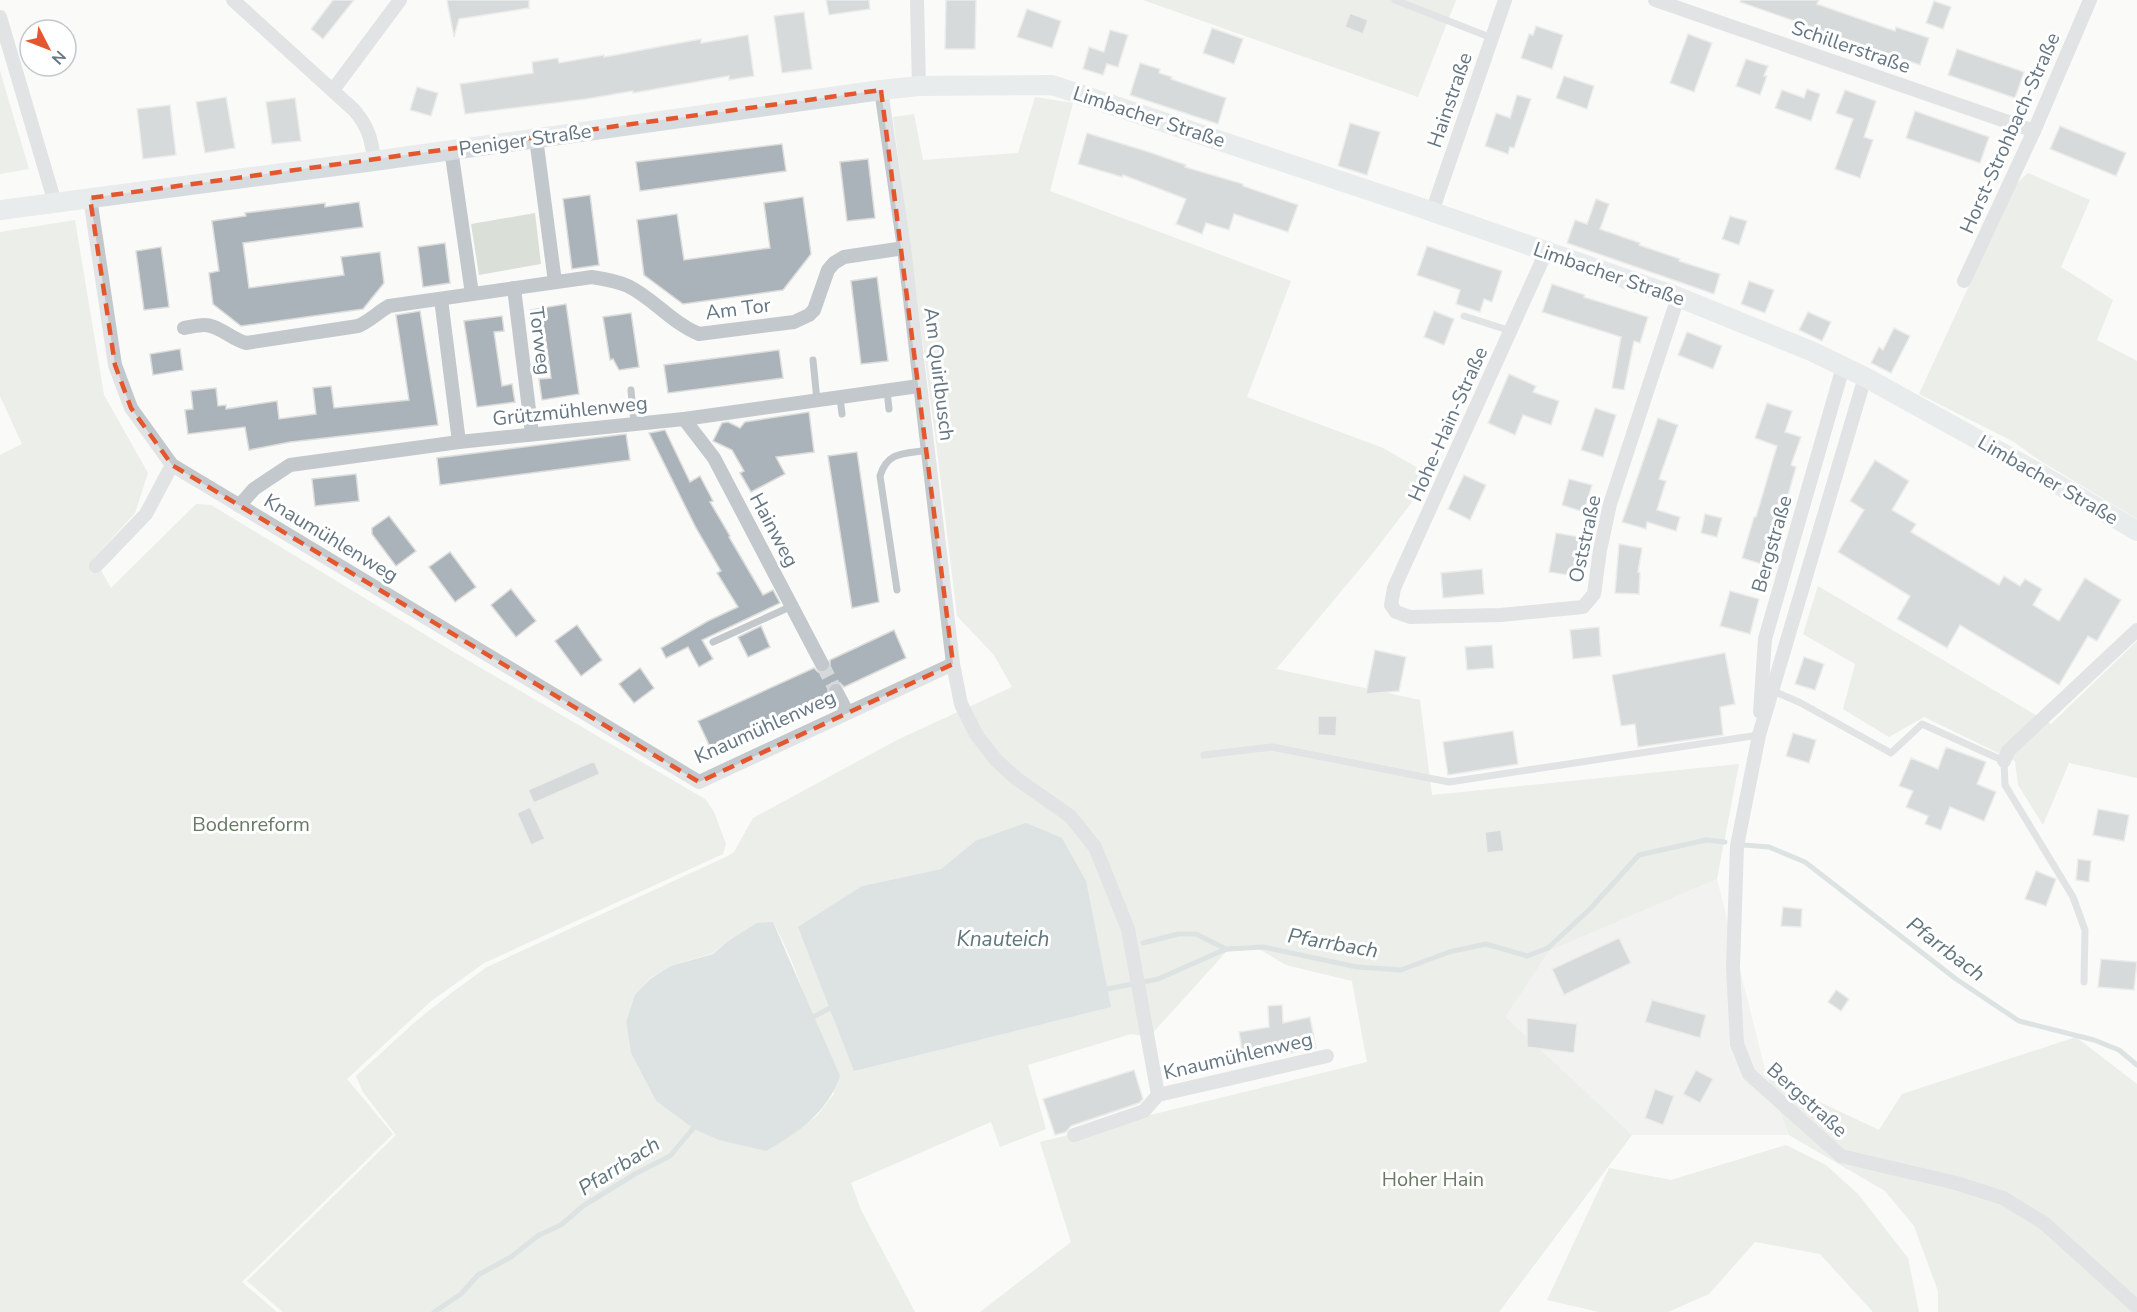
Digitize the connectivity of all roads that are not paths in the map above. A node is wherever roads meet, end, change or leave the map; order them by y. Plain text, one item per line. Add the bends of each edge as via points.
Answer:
1 (233, 0) edge
2 (400, 0) edge
3 (917, 0) edge
4 (1395, 0) edge
5 (1505, 0) edge
6 (1655, 0) edge
7 (2090, 0) edge
8 (0, 17) edge
9 (1492, 38) junction
10 (1052, 85) joint
11 (919, 86) junction
12 (333, 90) junction
13 (881, 90) junction
14 (2034, 131) junction
15 (536, 138) junction
16 (451, 149) junction
17 (374, 161) junction
18 (90, 198) junction
19 (55, 203) junction
20 (0, 210) edge
21 (1432, 212) junction
22 (904, 248) junction
23 (1546, 252) junction
24 (1965, 281) dead end
25 (555, 282) junction
26 (514, 288) junction
27 (472, 294) junction
28 (1678, 297) junction
29 (441, 299) junction
30 (1464, 316) dead end
31 (184, 328) dead end
32 (1511, 331) junction
33 (813, 360) dead end
34 (1843, 367) junction
35 (1865, 378) junction
36 (919, 386) junction
37 (631, 390) dead end
38 (887, 391) junction
39 (840, 398) junction
40 (817, 401) junction
41 (888, 408) dead end
42 (842, 414) dead end
43 (684, 419) junction
44 (634, 424) junction
45 (532, 434) junction
46 (459, 442) junction
47 (928, 450) junction
48 (172, 465) junction
49 (239, 506) junction
50 (2137, 531) edge
51 (96, 566) dead end
52 (897, 590) dead end
53 (792, 606) junction
54 (1396, 612) joint
55 (2137, 630) edge
56 (713, 642) dead end
57 (822, 664) tunnel mouth
58 (953, 664) junction
59 (836, 691) tunnel mouth
60 (1773, 691) junction
61 (847, 712) junction
62 (1759, 735) junction
63 (1204, 755) dead end
64 (2004, 761) junction
65 (2084, 982) dead end
66 (1327, 1056) dead end
67 (1158, 1095) junction
68 (1074, 1135) dead end
69 (2137, 1307) edge

1 - 12 street
2 - 12 street
3 - 11 street
4 - 9 lane
5 - 9 street, Hainstraße
6 - 14 street, Schillerstraße
7 - 14 street, Horst-Strohbach-Straße
8 - 19 street
9 - 21 street, Hainstraße
10 - 11 street, Peniger Straße
10 - 21 street, Limbacher Straße
11 - 13 street, Peniger Straße
12 - 17 street via 367,127
13 - 15 street, Peniger Straße
13 - 22 street, Am Quirlbusch
14 - 24 street, Horst-Strohbach-Straße
15 - 16 street, Peniger Straße
15 - 25 street
16 - 17 street, Peniger Straße
16 - 27 street
17 - 18 street, Peniger Straße
18 - 19 street, Peniger Straße
18 - 48 street, Knaumühlenweg via 115,365 130,408
19 - 20 street, Peniger Straße
21 - 23 street, Limbacher Straße
22 - 25 street, Am Tor via 844,257 834,263 814,310 794,322 699,334 614,280 592,277
22 - 36 street, Am Quirlbusch
23 - 28 street, Limbacher Straße
23 - 32 street, Hohe-Hain-Straße
25 - 26 street, Am Tor
26 - 27 street, Am Tor
26 - 45 street, Torweg
27 - 29 street, Am Tor
28 - 34 street, Limbacher Straße
28 - 54 street, Oststraße via 1610,504 1594,594 1582,607 1501,615 1410,617
29 - 31 street, Am Tor via 389,306 370,320 343,329 246,343 206,325
29 - 46 street
30 - 32 lane
32 - 54 street, Hohe-Hain-Straße via 1394,588 1391,605
33 - 40 lane
34 - 35 street, Limbacher Straße
34 - 62 street, Bergstraße via 1765,639
35 - 50 street, Limbacher Straße
35 - 60 street, Bergstraße
36 - 38 street, Grützmühlenweg
36 - 47 street, Am Quirlbusch
37 - 44 lane
38 - 39 street, Grützmühlenweg
38 - 41 lane
39 - 40 street, Grützmühlenweg
39 - 42 lane
40 - 43 street, Grützmühlenweg
43 - 44 street, Grützmühlenweg
43 - 53 street, Hainweg via 714,458
44 - 45 street, Grützmühlenweg
45 - 46 street, Grützmühlenweg
46 - 49 street, Grützmühlenweg via 291,465 254,489
47 - 52 lane via 895,455 885,463 880,476
47 - 58 street, Am Quirlbusch
48 - 49 street, Knaumühlenweg
48 - 51 street via 146,514
49 - 61 street, Knaumühlenweg via 699,782
53 - 56 lane
53 - 57 street, Hainweg
55 - 64 street via 2008,752
58 - 61 street, Knaumühlenweg
58 - 67 street, Knaumühlenweg via 961,704 976,734 996,760 1070,816 1095,847 1128,929
59 - 61 street
60 - 62 street, Bergstraße
60 - 64 lane via 1891,753 1922,724
62 - 63 lane via 1449,782 1272,747
62 - 69 street, Bergstraße via 1734,878 1737,1044 1749,1074 1841,1156 2003,1198 2044,1223
64 - 65 lane via 2005,785 2073,897 2085,930
66 - 67 street, Knaumühlenweg
67 - 68 street, Knaumühlenweg via 1144,1112

